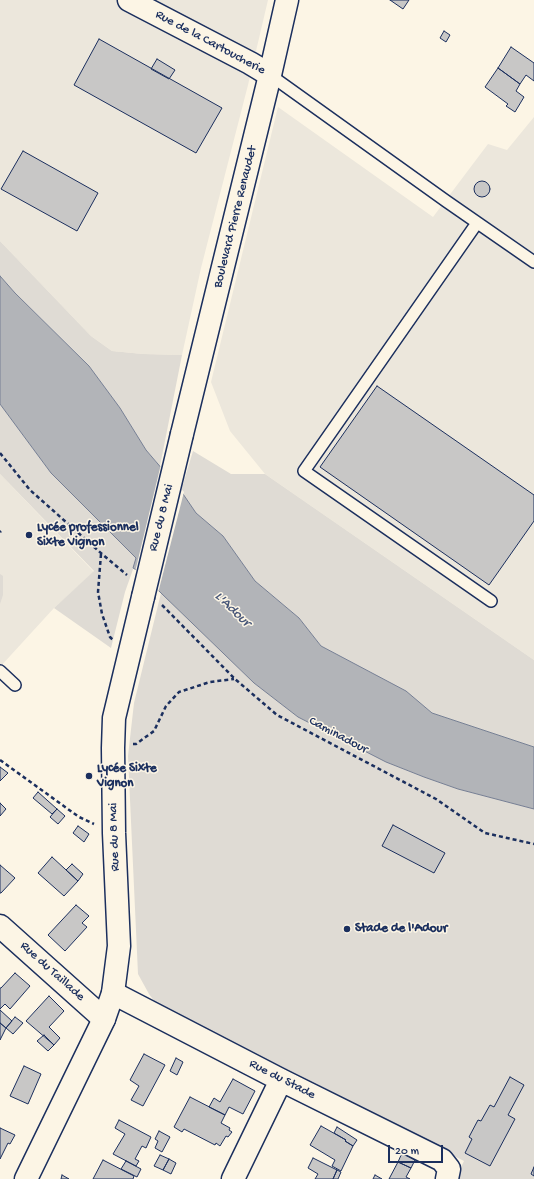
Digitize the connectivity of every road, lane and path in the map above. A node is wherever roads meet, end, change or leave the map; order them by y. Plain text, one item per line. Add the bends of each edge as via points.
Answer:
1 (129, 0) edge
2 (286, 0) edge
3 (270, 75) junction
4 (477, 223) junction
5 (534, 262) edge
6 (182, 434) joint
7 (0, 453) edge
8 (102, 554) junction
9 (145, 593) junction
10 (492, 601) dead end
11 (130, 653) junction
12 (0, 671) edge
13 (235, 679) junction
14 (14, 685) dead end
15 (113, 748) junction
16 (0, 760) edge
17 (114, 834) junction
18 (534, 844) edge
19 (2, 931) edge
20 (113, 993) junction
21 (104, 1019) junction
22 (281, 1080) junction
23 (448, 1174) edge
24 (26, 1179) edge
25 (233, 1179) edge

1 - 3 street, Rue de la Cartoucherie
2 - 3 street, Boulevard Pierre Renaudet
3 - 4 lane
3 - 6 street, Boulevard Pierre Renaudet
4 - 5 lane
4 - 10 lane via 304,471
6 - 9 street, Rue du 8 Mai, bridge
7 - 8 path, Caminadour via 30,490
8 - 9 path, Caminadour
8 - 11 path via 98,592 102,614 110,637
9 - 11 street, Rue du 8 Mai
9 - 13 path, Caminadour
11 - 15 street, Rue du 8 Mai via 114,718
12 - 14 lane
13 - 15 path via 210,682 179,692 166,706 154,731 136,744
13 - 18 path, Caminadour via 277,715 436,798 485,834
15 - 17 street, Rue du 8 Mai
16 - 17 path via 79,817
17 - 20 street, Rue du 8 Mai via 119,946
19 - 21 street, Rue du Taillade
20 - 21 street, Rue du 8 Mai
20 - 22 street, Rue du Stade
21 - 24 street, Rue du 8 Mai
22 - 23 street, Rue du Stade via 442,1160
22 - 25 street

